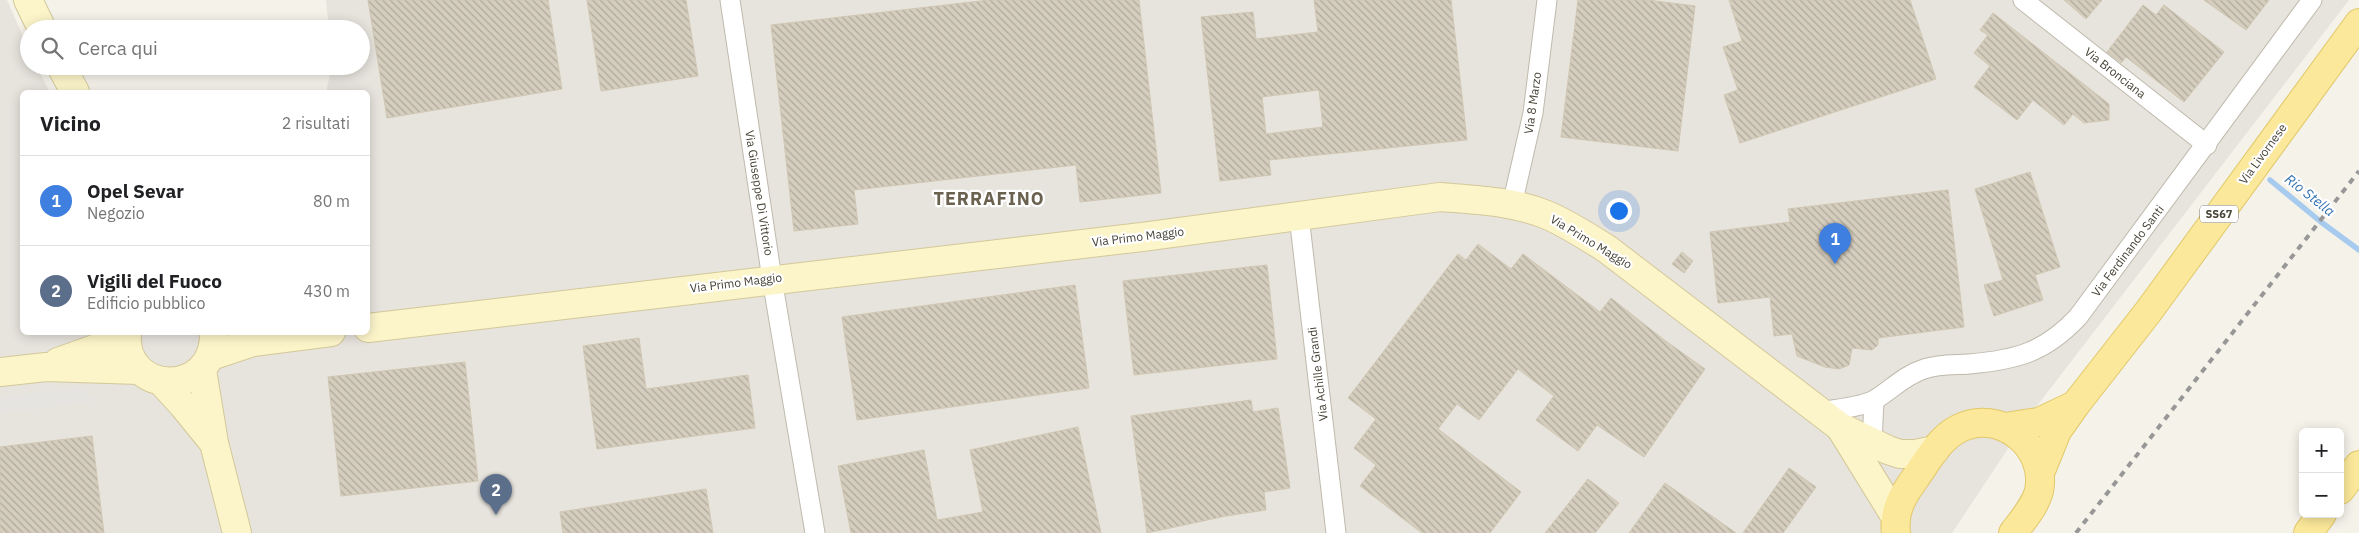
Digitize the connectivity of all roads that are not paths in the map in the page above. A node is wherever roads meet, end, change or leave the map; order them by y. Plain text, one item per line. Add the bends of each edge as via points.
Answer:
1 (28, 0) edge
2 (730, 0) edge
3 (1547, 0) edge
4 (2023, 0) edge
5 (2312, 0) edge
6 (38, 20) edge
7 (2359, 23) edge
8 (66, 75) edge
9 (74, 90) edge
10 (2207, 145) junction
11 (1512, 205) junction
12 (1299, 216) junction
13 (772, 279) junction
14 (370, 328) edge
15 (125, 335) edge
16 (127, 335) edge
17 (299, 335) edge
18 (209, 353) edge
19 (46, 366) junction
20 (0, 372) edge
21 (150, 376) junction
22 (1874, 401) junction
23 (2076, 404) junction
24 (1830, 420) junction
25 (2005, 427) junction
26 (1872, 442) junction
27 (214, 443) junction
28 (1934, 450) junction
29 (2359, 464) edge
30 (2040, 473) junction
31 (2344, 485) edge
32 (2319, 518) edge
33 (1896, 525) edge
34 (237, 533) edge
35 (815, 533) edge
36 (1336, 533) edge
37 (2013, 533) edge
38 (2308, 533) edge

1 - 6 main road
2 - 13 street, Via Giuseppe Di Vittorio
3 - 11 street, Via 8 Marzo via 1533,113
4 - 10 street, Via Bronciana
5 - 10 street, Via Ferdinando Santi
7 - 23 main road, Via Livornese / SS67 via 2148,312
8 - 9 main road
10 - 22 street, Via Ferdinando Santi via 2078,318 2053,341 2022,356 1997,362 1926,368 1911,374
11 - 12 main road, Via Primo Maggio via 1440,198
11 - 24 main road, Via Primo Maggio via 1545,214 1608,249
12 - 13 main road, Via Primo Maggio
12 - 36 street, Via Achille Grandi
13 - 14 main road, Via Primo Maggio
13 - 35 street, Via Giuseppe Di Vittorio
15 - 19 main road via 112,343
16 - 21 main road via 131,359
17 - 18 main road
18 - 21 main road via 190,378 176,382
18 - 27 main road
19 - 20 main road
19 - 21 main road
21 - 27 main road via 183,405
22 - 24 street
22 - 26 street
23 - 25 main road, Via Livornese / SS67 via 2039,422
23 - 30 main road, Via Livornese / SS67 via 2057,431
24 - 26 main road, Via Primo Maggio
24 - 33 main road, Via Primo Maggio
25 - 28 main road, Via Livornese / SS67 via 1989,423 1959,428
25 - 30 main road, Via Livornese / SS67 via 2028,444
26 - 28 main road, Via Primo Maggio via 1900,454
27 - 34 main road
28 - 33 main road, Via Livornese / SS67 via 1903,496
29 - 31 main road
30 - 37 main road, Via Livornese / SS67 via 2034,503
32 - 38 main road

